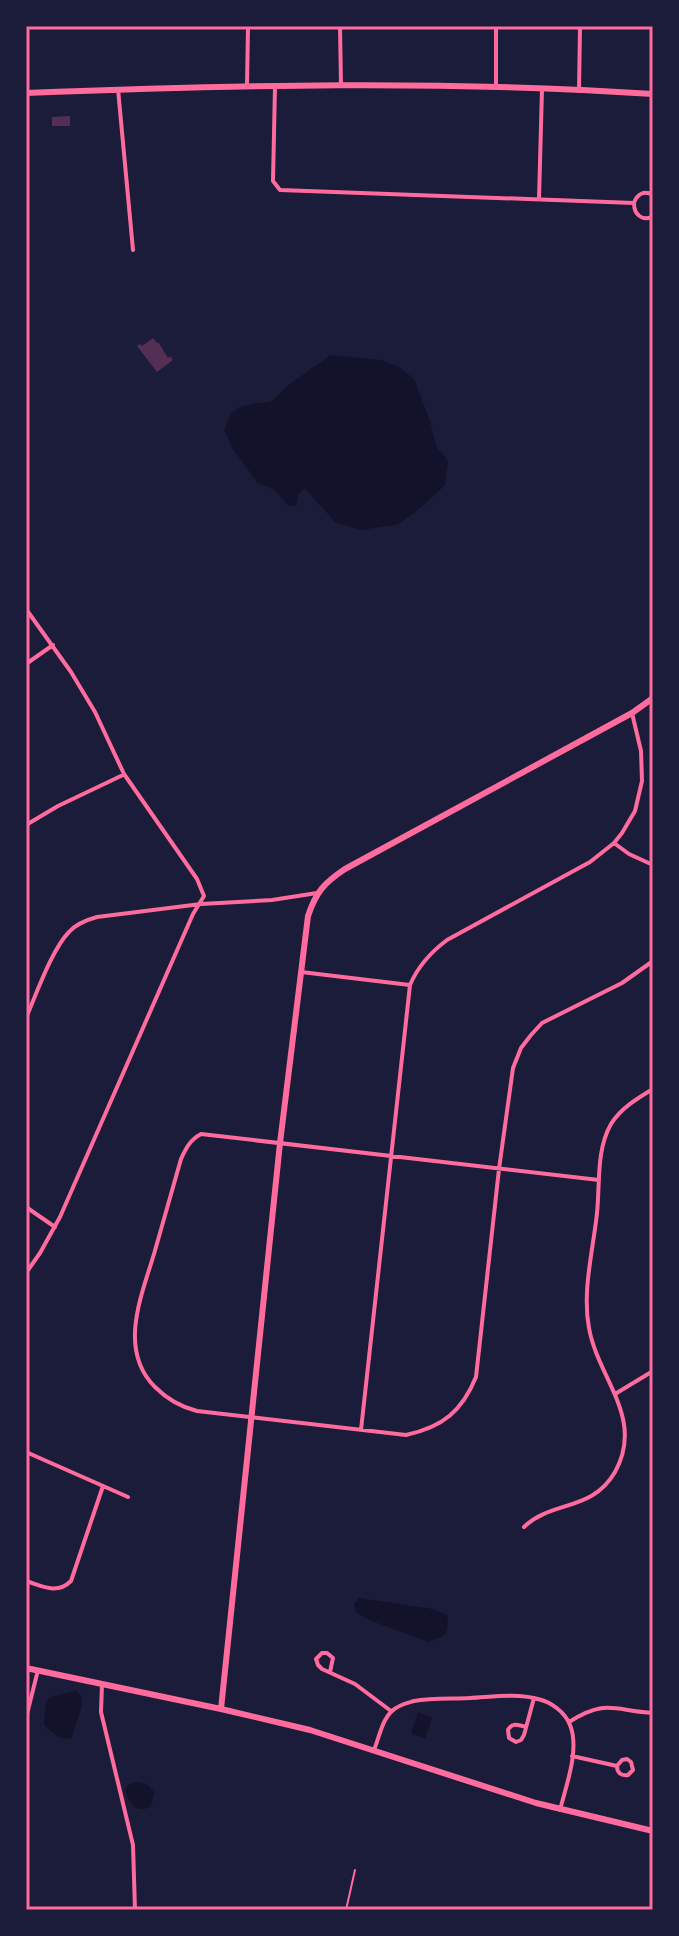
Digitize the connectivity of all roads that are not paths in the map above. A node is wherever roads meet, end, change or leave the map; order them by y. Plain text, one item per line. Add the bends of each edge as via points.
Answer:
1 (248, 26) edge
2 (340, 26) edge
3 (496, 26) edge
4 (580, 26) edge
5 (341, 85) junction
6 (247, 86) junction
7 (275, 86) junction
8 (496, 87) junction
9 (118, 89) junction
10 (542, 89) junction
11 (579, 91) junction
12 (26, 93) edge
13 (653, 94) edge
14 (653, 195) edge
15 (539, 199) junction
16 (634, 203) junction
17 (653, 217) edge
18 (133, 250) dead end
19 (26, 609) edge
20 (53, 645) junction
21 (26, 664) edge
22 (653, 698) edge
23 (632, 713) junction
24 (124, 774) junction
25 (26, 825) edge
26 (614, 843) junction
27 (653, 865) edge
28 (317, 893) junction
29 (201, 904) junction
30 (653, 961) edge
31 (301, 972) junction
32 (410, 985) junction
33 (26, 1018) edge
34 (653, 1089) edge
35 (280, 1143) junction
36 (392, 1157) junction
37 (499, 1169) junction
38 (599, 1180) junction
39 (26, 1207) edge
40 (55, 1227) junction
41 (26, 1273) edge
42 (653, 1371) edge
43 (615, 1394) junction
44 (252, 1417) junction
45 (361, 1430) junction
46 (26, 1452) edge
47 (103, 1486) junction
48 (128, 1497) dead end
49 (524, 1527) dead end
50 (26, 1581) edge
51 (26, 1668) edge
52 (38, 1670) junction
53 (330, 1672) junction
54 (102, 1684) junction
55 (534, 1698) junction
56 (221, 1709) junction
57 (391, 1711) junction
58 (653, 1713) edge
59 (26, 1718) edge
60 (569, 1722) junction
61 (526, 1727) junction
62 (374, 1750) junction
63 (572, 1756) junction
64 (617, 1766) junction
65 (560, 1810) junction
66 (653, 1831) edge
67 (135, 1910) edge

1 - 6 street
2 - 5 street
3 - 8 street
4 - 11 street
5 - 7 street
5 - 8 street
6 - 7 street
6 - 9 street
7 - 15 street via 273,181 280,190
8 - 10 street
9 - 12 street
9 - 18 street
10 - 11 street
10 - 15 street
11 - 13 street
14 - 16 street via 641,194
15 - 16 street
16 - 17 street via 641,217
19 - 20 street
20 - 21 street
20 - 24 street via 95,712
22 - 23 street
23 - 26 street via 643,767 641,791
23 - 28 street via 345,869
24 - 25 street
24 - 29 street via 197,879 204,896
26 - 27 street
26 - 32 street via 447,940 422,963
28 - 29 street
28 - 31 street via 308,916
29 - 33 street via 97,917 70,930
29 - 40 street
30 - 37 street via 622,983 542,1023 521,1048 513,1068
31 - 32 street
31 - 35 street
32 - 36 street
34 - 38 street via 613,1121
35 - 36 street
35 - 44 street
35 - 44 street via 206,1134 189,1143 135,1325 138,1362 165,1396 191,1410
36 - 37 street
36 - 45 street
37 - 38 street
37 - 45 street via 476,1377 469,1394 443,1422 425,1431 406,1435
38 - 43 street via 587,1313 591,1338
39 - 40 street
40 - 41 street
42 - 43 street
43 - 49 street via 624,1415 624,1450 615,1473 589,1499 538,1516
44 - 45 street
44 - 56 street
46 - 47 street
47 - 48 street
47 - 50 street via 71,1581 57,1590
51 - 52 street
52 - 54 street
52 - 59 street
53 - 53 street via 316,1662 322,1653 333,1658
53 - 57 street
54 - 56 street
54 - 67 street via 101,1712 133,1845
55 - 57 street via 423,1700
55 - 60 street via 554,1706
55 - 61 street
56 - 62 street
57 - 62 street
58 - 60 street via 612,1707
60 - 63 street
61 - 61 street via 519,1741 508,1736 511,1726
62 - 65 street
63 - 64 street
63 - 65 street
64 - 64 street via 625,1776 633,1767 624,1759
65 - 66 street

